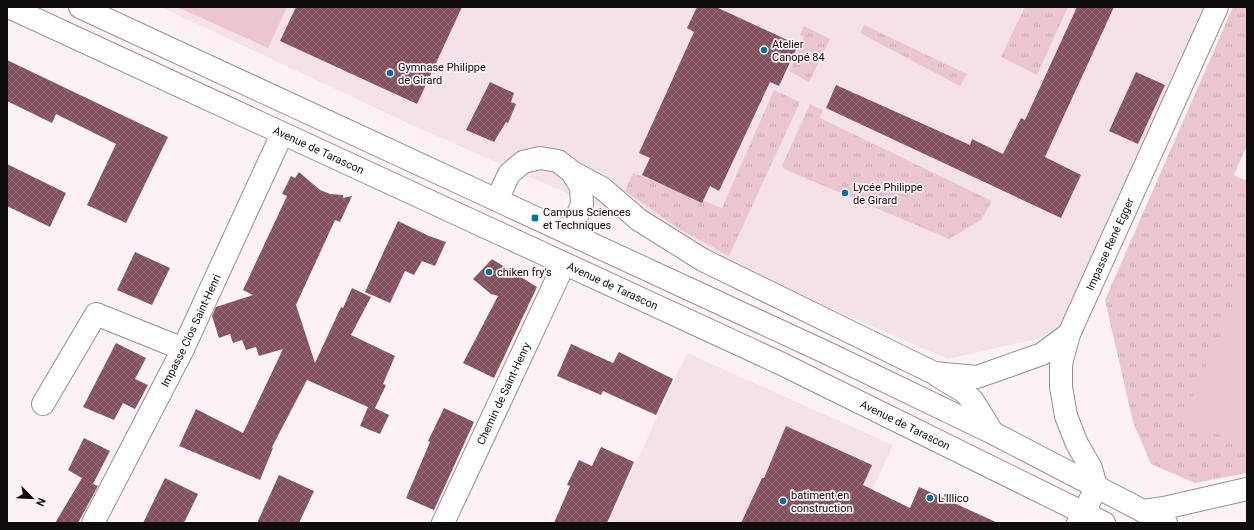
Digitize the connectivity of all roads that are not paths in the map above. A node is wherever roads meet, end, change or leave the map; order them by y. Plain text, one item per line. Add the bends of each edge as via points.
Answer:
1 (9, 7) edge
2 (80, 7) edge
3 (1217, 7) edge
4 (282, 134) junction
5 (572, 172) junction
6 (497, 200) junction
7 (569, 233) junction
8 (564, 264) junction
9 (1069, 334) junction
10 (183, 349) junction
11 (934, 373) junction
12 (43, 404) dead end
13 (993, 433) junction
14 (1096, 487) junction
15 (1247, 489) edge
16 (1143, 511) junction
17 (1081, 518) edge
18 (93, 523) edge
19 (443, 523) edge
20 (1104, 523) edge
21 (1166, 523) edge

1 - 4 main road, Avenue de Tarascon
2 - 6 main road
3 - 9 main road, Impasse René Egger
4 - 8 main road, Avenue de Tarascon
4 - 10 main road, Impasse Clos Saint-Henri
5 - 6 main road via 558,161 540,158 523,162 509,174
5 - 7 main road via 581,187 582,205
5 - 11 main road via 602,188 639,220 703,260
6 - 7 main road
7 - 13 main road
8 - 17 main road, Avenue de Tarascon via 782,364
8 - 19 main road, Chemin de Saint-Henry
9 - 11 main road via 1042,354 978,377
9 - 14 main road, Impasse René Egger via 1061,364 1061,387 1066,416 1077,444 1091,468
10 - 12 main road via 96,314
10 - 18 main road, Impasse Clos Saint-Henri
11 - 13 main road via 963,391 973,401
13 - 14 main road
14 - 16 main road
14 - 17 main road
15 - 16 main road
16 - 21 main road
17 - 20 main road, Avenue de Tarascon

